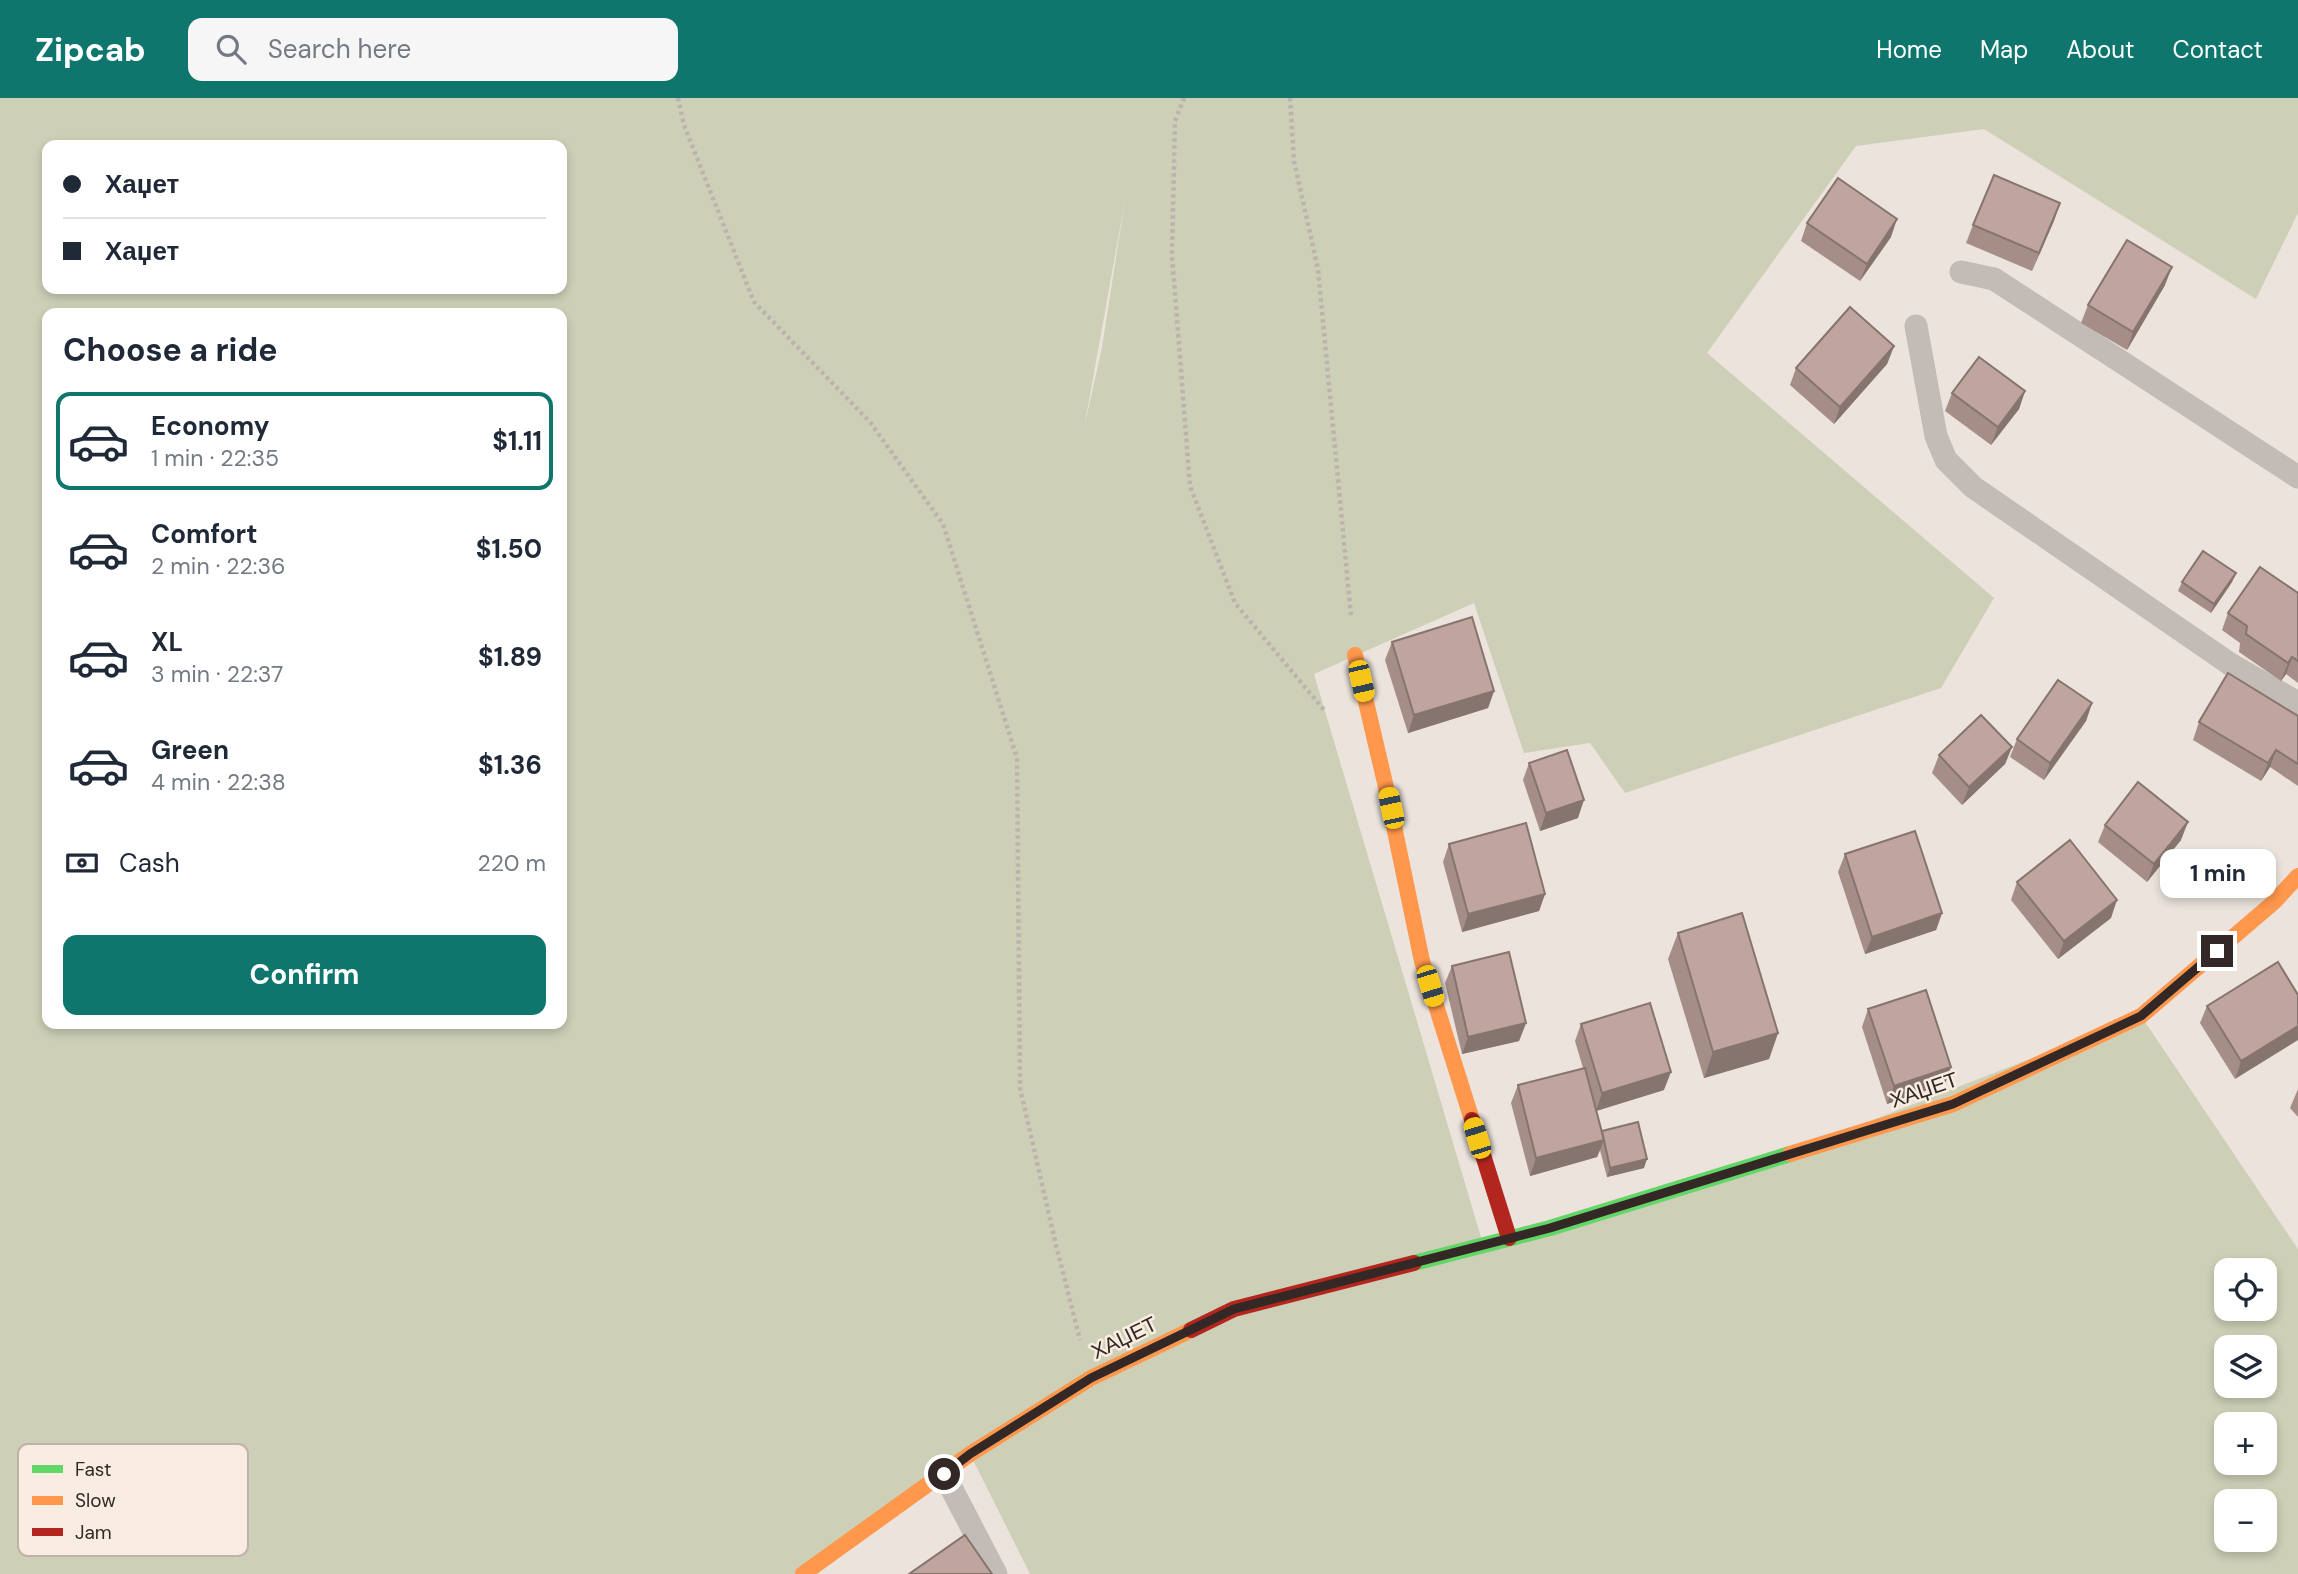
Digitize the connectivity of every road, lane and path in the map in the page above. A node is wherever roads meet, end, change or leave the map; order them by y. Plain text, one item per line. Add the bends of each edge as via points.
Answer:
1 (678, 98) edge
2 (1184, 98) edge
3 (1290, 98) edge
4 (1961, 272) dead end
5 (1916, 326) dead end
6 (2298, 477) edge
7 (1355, 655) joint
8 (2298, 704) edge
9 (1332, 719) dead end
10 (2298, 876) edge
11 (1508, 1238) junction
12 (1091, 1378) junction
13 (944, 1474) junction
14 (803, 1574) edge
15 (996, 1574) edge

1 - 12 path via 684,125 754,302 870,422 943,524 1017,758 1020,1087
2 - 9 path via 1175,121 1172,255 1190,486 1235,603
3 - 7 path via 1294,161 1318,269
4 - 6 lane via 1994,279
5 - 8 lane via 1936,436 1946,460 1973,487 2230,664
7 - 11 street via 1422,961
10 - 11 street, ХАЏЕТ via 2141,1016 1953,1104
11 - 12 street, ХАЏЕТ via 1234,1309
12 - 13 street, ХАЏЕТ
13 - 14 street, ХАЏЕТ
13 - 15 lane

